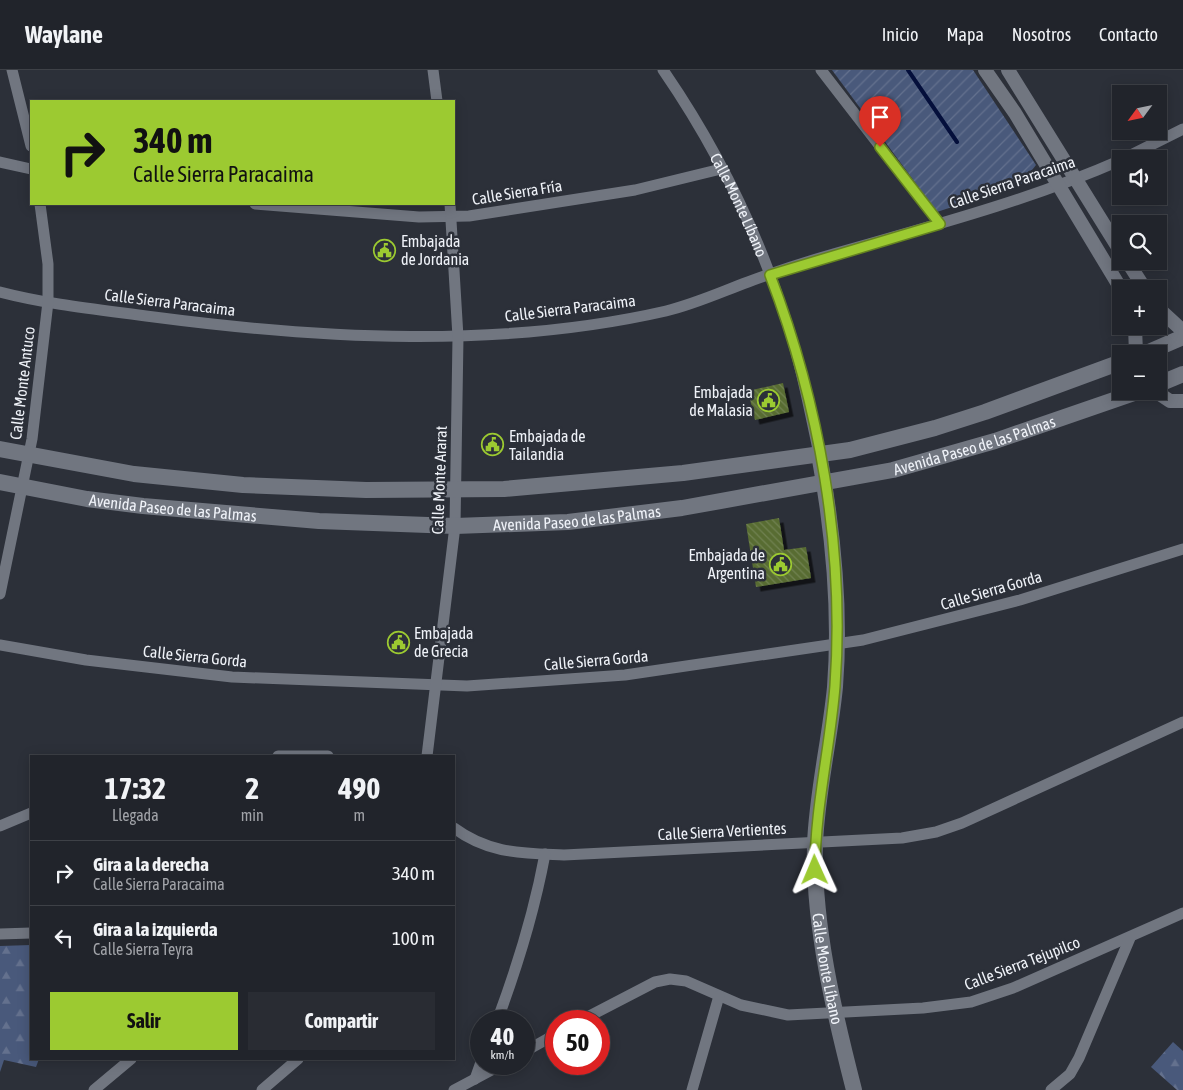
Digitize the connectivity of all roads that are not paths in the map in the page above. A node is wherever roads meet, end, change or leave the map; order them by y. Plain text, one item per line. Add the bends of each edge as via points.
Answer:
1 (12, 70) edge
2 (433, 70) edge
3 (663, 70) edge
4 (821, 70) edge
5 (985, 70) edge
6 (1008, 70) edge
7 (437, 100) edge
8 (1183, 129) edge
9 (30, 142) edge
10 (1140, 150) edge
11 (0, 162) edge
12 (1112, 163) edge
13 (30, 169) edge
14 (721, 169) junction
15 (1076, 179) junction
16 (1058, 185) junction
17 (40, 205) edge
18 (265, 205) edge
19 (450, 205) edge
20 (452, 217) junction
21 (940, 224) junction
22 (1112, 237) edge
23 (770, 275) junction
24 (1116, 280) edge
25 (0, 292) edge
26 (48, 302) junction
27 (1167, 316) edge
28 (1183, 331) edge
29 (458, 337) junction
30 (1183, 337) edge
31 (1165, 345) edge
32 (1112, 365) edge
33 (1183, 374) edge
34 (1167, 381) edge
35 (1167, 399) edge
36 (1113, 400) edge
37 (1183, 401) edge
38 (0, 449) edge
39 (819, 454) junction
40 (28, 455) junction
41 (0, 482) edge
42 (824, 483) junction
43 (23, 488) junction
44 (457, 489) junction
45 (456, 526) junction
46 (1183, 549) edge
47 (0, 594) edge
48 (0, 645) edge
49 (836, 645) junction
50 (437, 686) junction
51 (1183, 722) edge
52 (427, 755) edge
53 (30, 813) edge
54 (0, 826) edge
55 (455, 829) edge
56 (815, 843) junction
57 (545, 854) junction
58 (1183, 914) edge
59 (30, 933) edge
60 (0, 934) edge
61 (1130, 938) junction
62 (719, 996) junction
63 (501, 1010) edge
64 (601, 1010) edge
65 (834, 1012) junction
66 (130, 1060) edge
67 (297, 1060) edge
68 (476, 1075) edge
69 (482, 1075) edge
70 (474, 1079) junction
71 (94, 1090) edge
72 (262, 1090) edge
73 (454, 1090) edge
74 (692, 1090) edge
75 (854, 1090) edge
76 (1051, 1090) edge

1 - 9 street
2 - 7 street
3 - 14 street, Calle Monte Líbano via 693,116
4 - 21 street
5 - 16 street
6 - 15 street
8 - 10 street, Calle Sierra Paracaima
11 - 13 street
12 - 15 street, Calle Sierra Paracaima
14 - 20 street, Calle Sierra Fría via 635,190
14 - 23 street, Calle Monte Líbano
15 - 16 street, Calle Sierra Paracaima
15 - 22 street
16 - 21 street, Calle Sierra Paracaima
16 - 24 street
17 - 26 street, Calle Monte Antuco via 48,264
18 - 20 street, Calle Sierra Fría
19 - 20 street, Calle Monte Ararat
20 - 29 street, Calle Monte Ararat
21 - 23 street, Calle Sierra Paracaima
23 - 29 street, Calle Sierra Paracaima via 668,310 602,323
23 - 39 street, Calle Monte Líbano via 794,348
25 - 26 street, Calle Sierra Paracaima
26 - 29 street, Calle Sierra Paracaima via 251,328
26 - 40 street, Calle Monte Antuco
27 - 28 street
29 - 44 street, Calle Monte Ararat
30 - 31 main road
32 - 39 main road, Avenida Paseo de las Palmas via 935,428 850,450
33 - 34 main road
35 - 37 street
36 - 42 main road, Avenida Paseo de las Palmas via 948,456
38 - 40 main road, Avenida Paseo de las Palmas
39 - 42 main road, Calle Monte Líbano
39 - 44 main road, Avenida Paseo de las Palmas via 618,480 504,489
40 - 43 street, Calle Monte Antuco
40 - 44 main road, Avenida Paseo de las Palmas via 134,474 204,482 366,490
41 - 43 main road, Avenida Paseo de las Palmas
42 - 45 main road, Avenida Paseo de las Palmas via 618,517
42 - 49 main road, Calle Monte Líbano via 837,609
43 - 45 main road, Avenida Paseo de las Palmas via 216,514
43 - 47 street, Calle Monte Antuco
44 - 45 street, Calle Monte Ararat
45 - 50 street, Calle Monte Ararat
46 - 49 street, Calle Sierra Gorda via 1012,602 900,632
48 - 50 street, Calle Sierra Gorda via 86,660 232,677
49 - 50 street, Calle Sierra Gorda via 625,675
49 - 56 main road, Calle Monte Líbano via 835,686
50 - 52 street, Calle Monte Ararat
51 - 56 street, Calle Sierra Vertientes via 936,832 894,839
53 - 54 street
55 - 57 street, Calle Sierra Vertientes via 499,851
56 - 57 street, Calle Sierra Vertientes
56 - 65 main road, Calle Monte Líbano via 823,944
57 - 63 street via 527,938
58 - 61 street, Calle Sierra Tejupilco
59 - 60 street
61 - 65 street, Calle Sierra Tejupilco via 1013,988 971,1002
61 - 76 street via 1079,1058 1070,1074
62 - 64 street, Calle Sierra Tejupilco via 686,981 670,979 655,982
62 - 65 street, Calle Sierra Tejupilco via 765,1012
62 - 74 street
65 - 75 main road, Calle Monte Líbano
66 - 71 street
67 - 72 street
68 - 70 street
69 - 70 street
70 - 73 street

